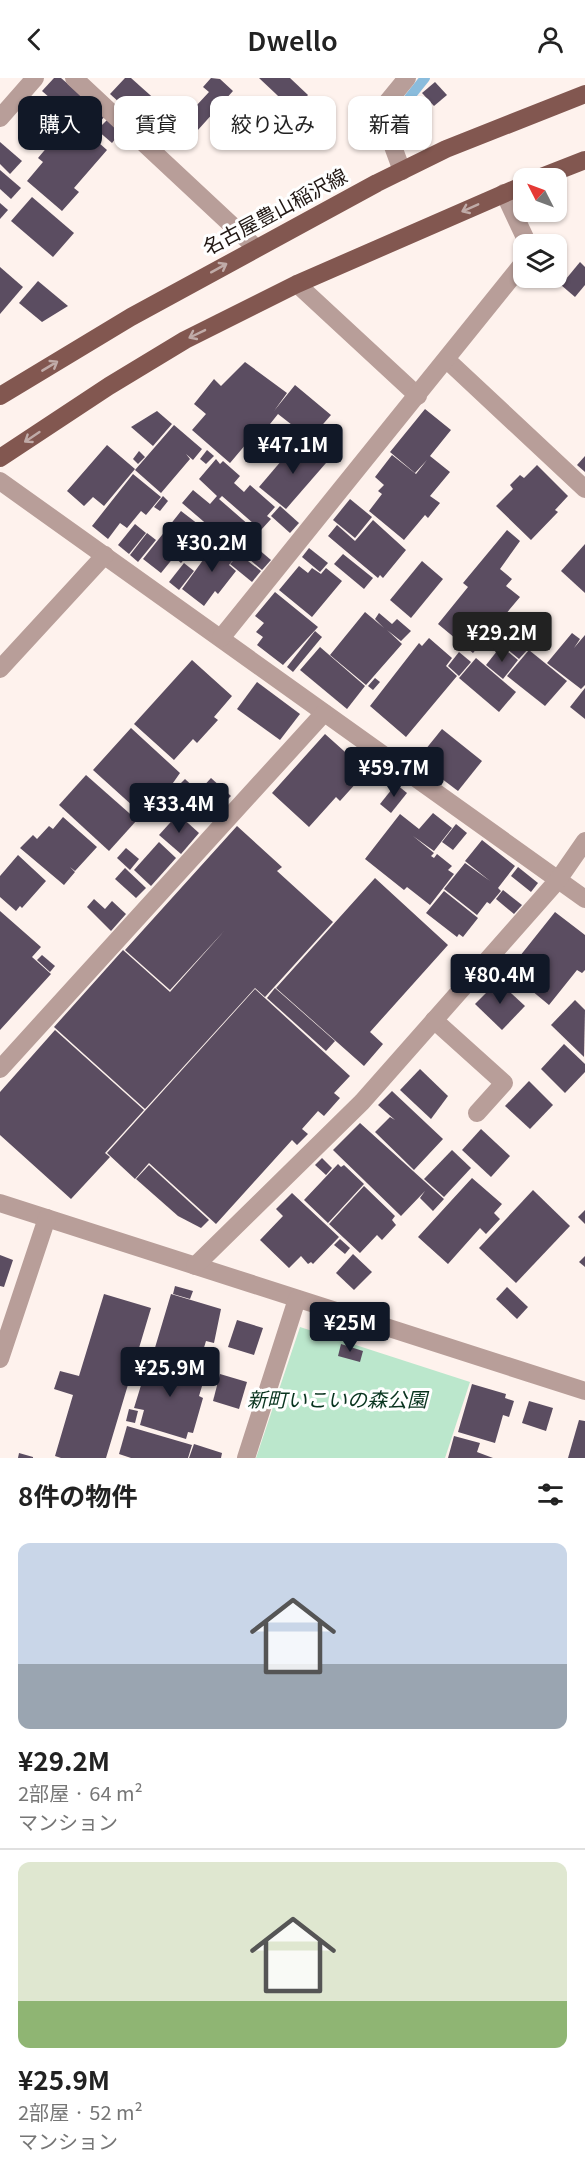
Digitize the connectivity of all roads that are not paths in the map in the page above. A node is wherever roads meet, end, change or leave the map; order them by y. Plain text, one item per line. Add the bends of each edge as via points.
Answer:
1 (35, 78) edge
2 (74, 78) edge
3 (407, 78) edge
4 (585, 94) edge
5 (0, 118) edge
6 (585, 160) edge
7 (565, 168) edge
8 (402, 171) junction
9 (513, 189) edge
10 (504, 193) junction
11 (523, 234) edge
12 (255, 248) junction
13 (513, 276) edge
14 (297, 284) junction
15 (447, 360) junction
16 (0, 396) edge
17 (418, 396) junction
18 (0, 458) edge
19 (0, 481) edge
20 (585, 489) edge
21 (105, 555) junction
22 (221, 638) junction
23 (0, 669) edge
24 (324, 712) junction
25 (585, 842) edge
26 (558, 880) junction
27 (585, 899) edge
28 (434, 1020) junction
29 (0, 1069) edge
30 (477, 1113) dead end
31 (0, 1203) edge
32 (47, 1218) junction
33 (195, 1266) junction
34 (297, 1299) junction
35 (0, 1359) edge
36 (585, 1391) edge
37 (246, 1458) edge

1 - 5 street
2 - 12 street
3 - 8 street via 380,111
4 - 8 main road, 名古屋豊山稲沢線 via 446,149
6 - 7 main road
8 - 12 main road, 名古屋豊山稲沢線
9 - 10 main road
10 - 11 street
10 -> 14 main road
16 -> 12 main road, 名古屋豊山稲沢線
13 - 15 street
14 - 17 street
14 -> 18 main road via 185,340
15 - 17 street
15 - 20 street
17 - 22 street
19 - 21 street
21 - 22 street
21 - 23 street
22 - 24 street
24 - 26 street
24 - 29 street
25 - 26 street
26 - 27 street
26 - 28 street
28 - 30 street via 504,1083
28 - 33 street via 362,1102
31 - 32 street
32 - 33 street
32 - 35 street
33 - 34 street
34 - 36 street
34 - 37 street

